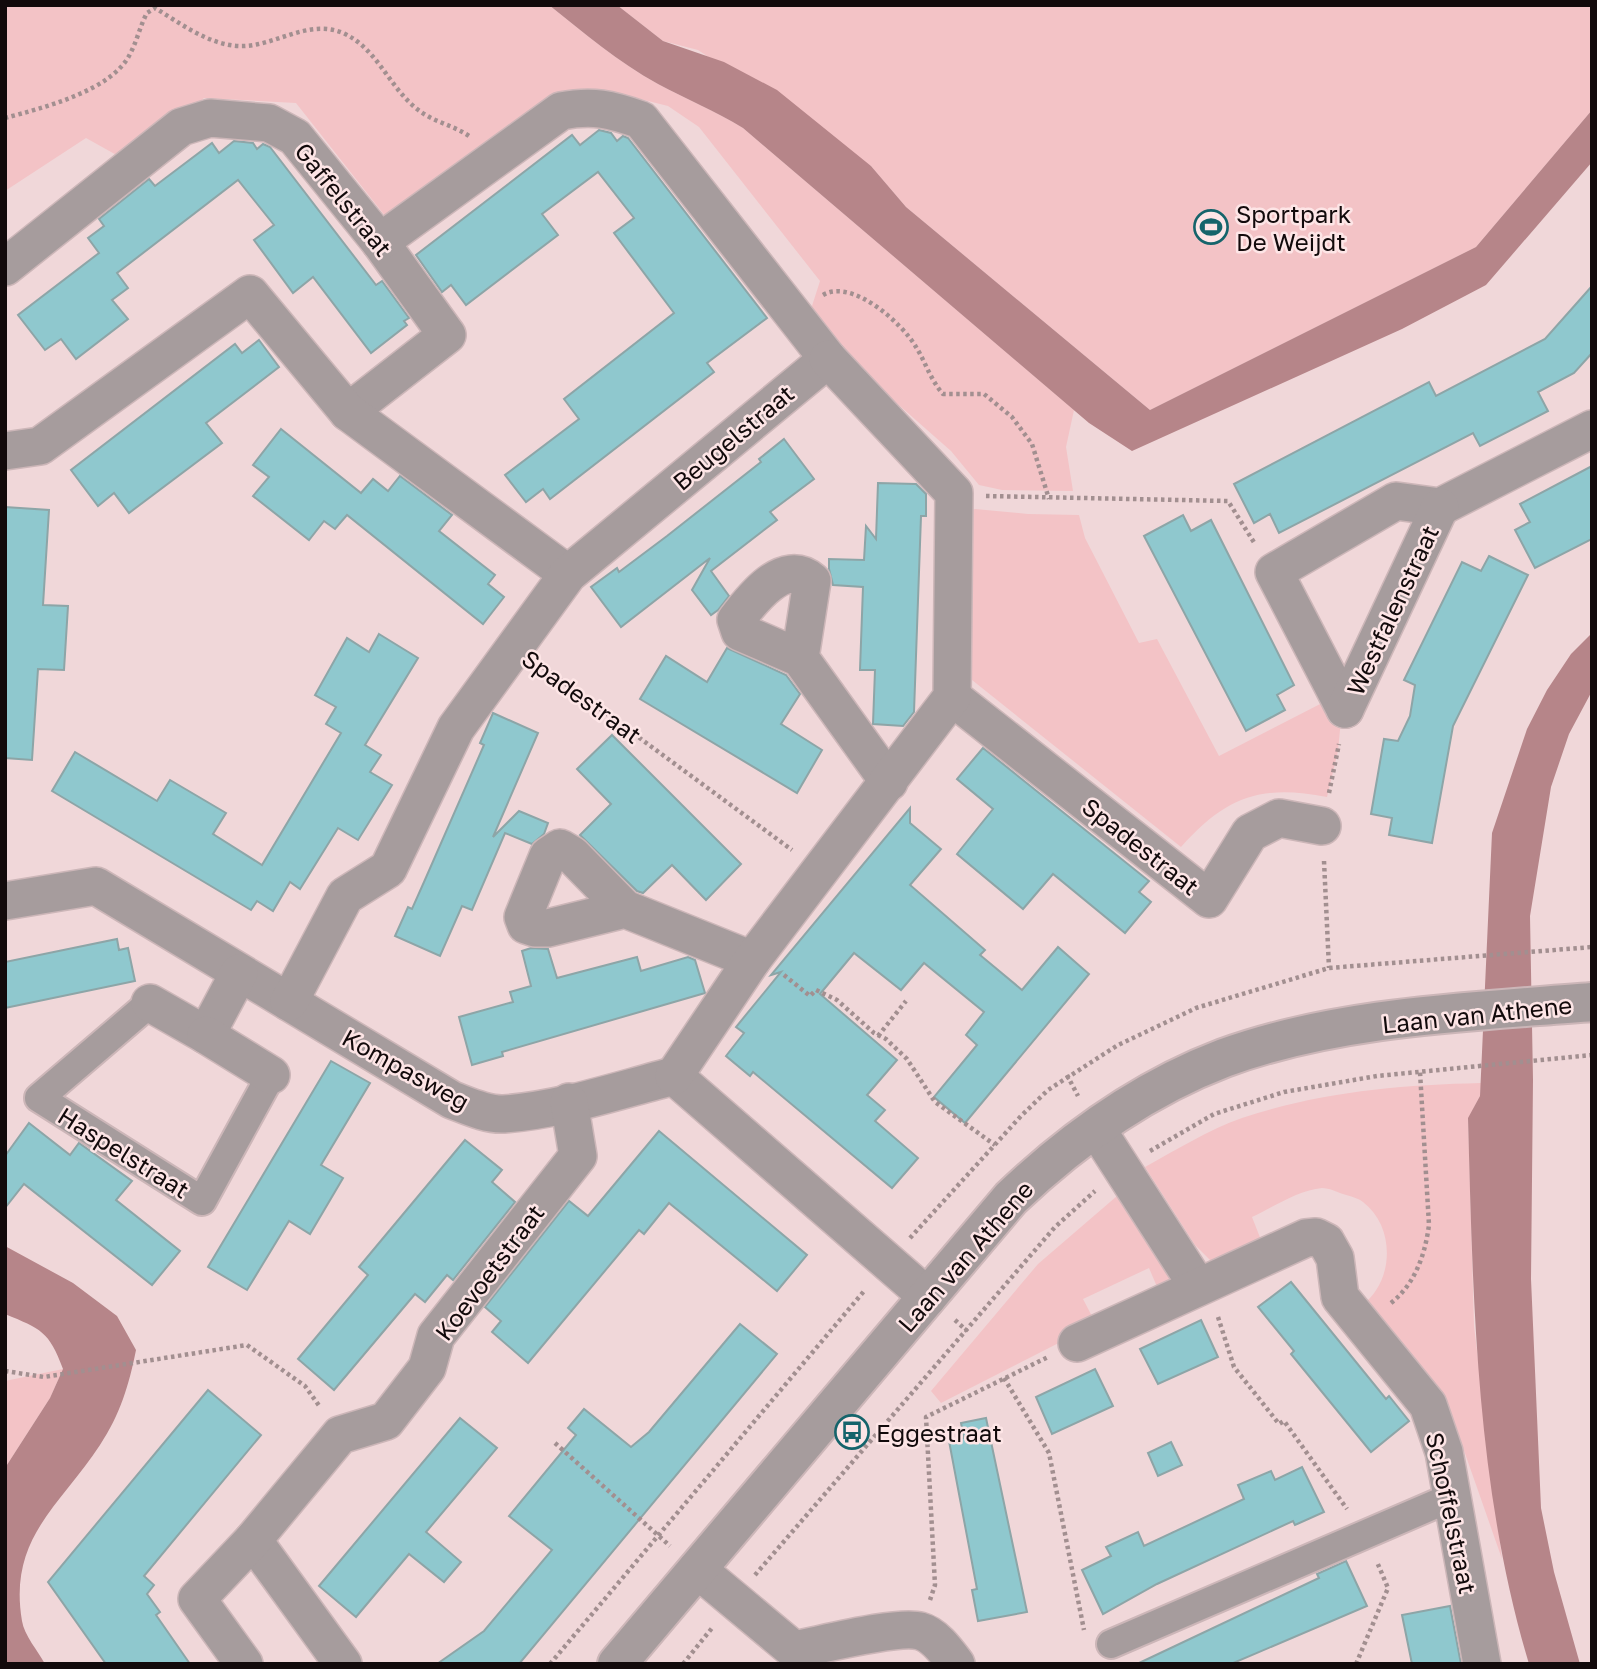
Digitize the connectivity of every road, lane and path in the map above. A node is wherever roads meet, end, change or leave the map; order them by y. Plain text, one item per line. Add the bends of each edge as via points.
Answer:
1 (5, 118) edge
2 (499, 157) junction
3 (380, 243) junction
4 (5, 267) edge
5 (792, 313) junction
6 (828, 359) junction
7 (348, 412) junction
8 (1592, 429) edge
9 (5, 451) edge
10 (954, 493) junction
11 (1049, 499) junction
12 (1440, 507) junction
13 (1274, 572) junction
14 (568, 574) junction
15 (515, 647) junction
16 (800, 658) dead end
17 (952, 697) junction
18 (888, 782) junction
19 (1322, 827) dead end
20 (818, 870) junction
21 (5, 901) edge
22 (625, 908) dead end
23 (1592, 947) edge
24 (752, 960) junction
25 (1329, 968) dead end
26 (239, 973) junction
27 (906, 1001) dead end
28 (289, 1002) junction
29 (1592, 1002) edge
30 (150, 1003) joint
31 (206, 1035) junction
32 (878, 1036) junction
33 (1592, 1055) edge
34 (1420, 1072) junction
35 (271, 1075) joint
36 (674, 1076) junction
37 (569, 1102) junction
38 (1096, 1128) junction
39 (995, 1145) dead end
40 (1119, 1169) junction
41 (1203, 1285) junction
42 (928, 1297) junction
43 (1363, 1326) junction
44 (1077, 1343) joint
45 (5, 1371) edge
46 (1004, 1378) junction
47 (340, 1435) junction
48 (555, 1443) dead end
49 (1452, 1497) junction
50 (1365, 1534) junction
51 (659, 1536) dead end
52 (253, 1540) junction
53 (697, 1569) junction
54 (734, 1600) junction
55 (921, 1631) junction
56 (1099, 1643) joint
57 (244, 1664) edge
58 (344, 1664) edge
59 (617, 1664) edge
60 (683, 1664) edge
61 (956, 1664) edge
62 (1356, 1664) edge
63 (1482, 1664) edge

1 - 2 path via 67,101 105,79 130,56 146,13 155,8 217,43 240,47 303,30 341,32 372,51 401,95 418,109
2 - 3 street
2 - 5 street via 561,111 589,106 641,120
3 - 4 street, Gaffelstraat via 295,137 269,123 210,118 181,127
3 - 7 street, Gaffelstraat via 447,335
5 - 6 street
5 - 11 path via 828,292 847,292 872,303 908,336 943,394 984,394 1012,417 1032,444
6 - 10 street
6 - 14 street, Beugelstraat
7 - 9 street via 250,294 40,446
7 - 14 street
8 - 12 street, Westfalenstraat
10 - 11 path
10 - 17 street
11 - 13 path via 1228,501
12 - 13 street, Westfalenstraat via 1396,501
12 - 13 street, Westfalenstraat via 1345,709
14 - 15 street, Beugelstraat
15 - 20 path, Spadestraat
15 - 28 street, Beugelstraat via 456,728 388,869 345,896
16 - 18 street
17 - 18 street
17 - 19 street, Spadestraat via 1209,899 1250,833 1279,817
18 - 20 street
20 - 24 street
21 - 26 street, Kompasweg via 96,886
22 - 24 street
23 - 25 path
24 - 32 path via 773,966 810,996 816,990 837,1000
24 - 36 street
26 - 28 street, Kompasweg
26 - 31 street
27 - 32 path
28 - 37 street, Kompasweg via 452,1100 477,1109 503,1114
29 - 38 street, Laan van Athene via 1394,1021 1278,1041 1182,1077
30 - 31 street, Haspelstraat
30 - 35 street, Haspelstraat via 39,1098 202,1201
31 - 35 street, Haspelstraat
32 - 39 path via 907,1059 935,1102
33 - 34 path
34 - 40 path via 1284,1092 1226,1111
34 - 43 path via 1429,1225 1426,1246 1408,1285
36 - 37 street, Kompasweg
36 - 42 street
37 - 47 street, Koevoetstraat via 578,1156 436,1336 428,1368 386,1421
38 - 40 street
38 - 42 street, Laan van Athene via 1011,1198
40 - 41 street
40 - 54 path via 1055,1227
41 - 43 street, Schoffelstraat via 1316,1237 1326,1242 1335,1258 1340,1297
41 - 44 street, Schoffelstraat
41 - 50 path via 1234,1367 1279,1424 1284,1421
42 - 53 street, Laan van Athene
43 - 49 street, Schoffelstraat via 1428,1405 1444,1452
44 - 46 path
45 - 47 path via 44,1377 247,1345 305,1386
46 - 55 path via 926,1416 935,1585
46 - 56 path via 1049,1453
47 - 52 street
48 - 51 path
49 - 50 street
49 - 63 street, Schoffelstraat
50 - 56 street
50 - 62 path via 1388,1588
52 - 57 street via 197,1600
52 - 58 street
53 - 54 street
53 - 59 street, Laan van Athene
54 - 55 street via 794,1650
54 - 60 path
55 - 61 street via 939,1643

